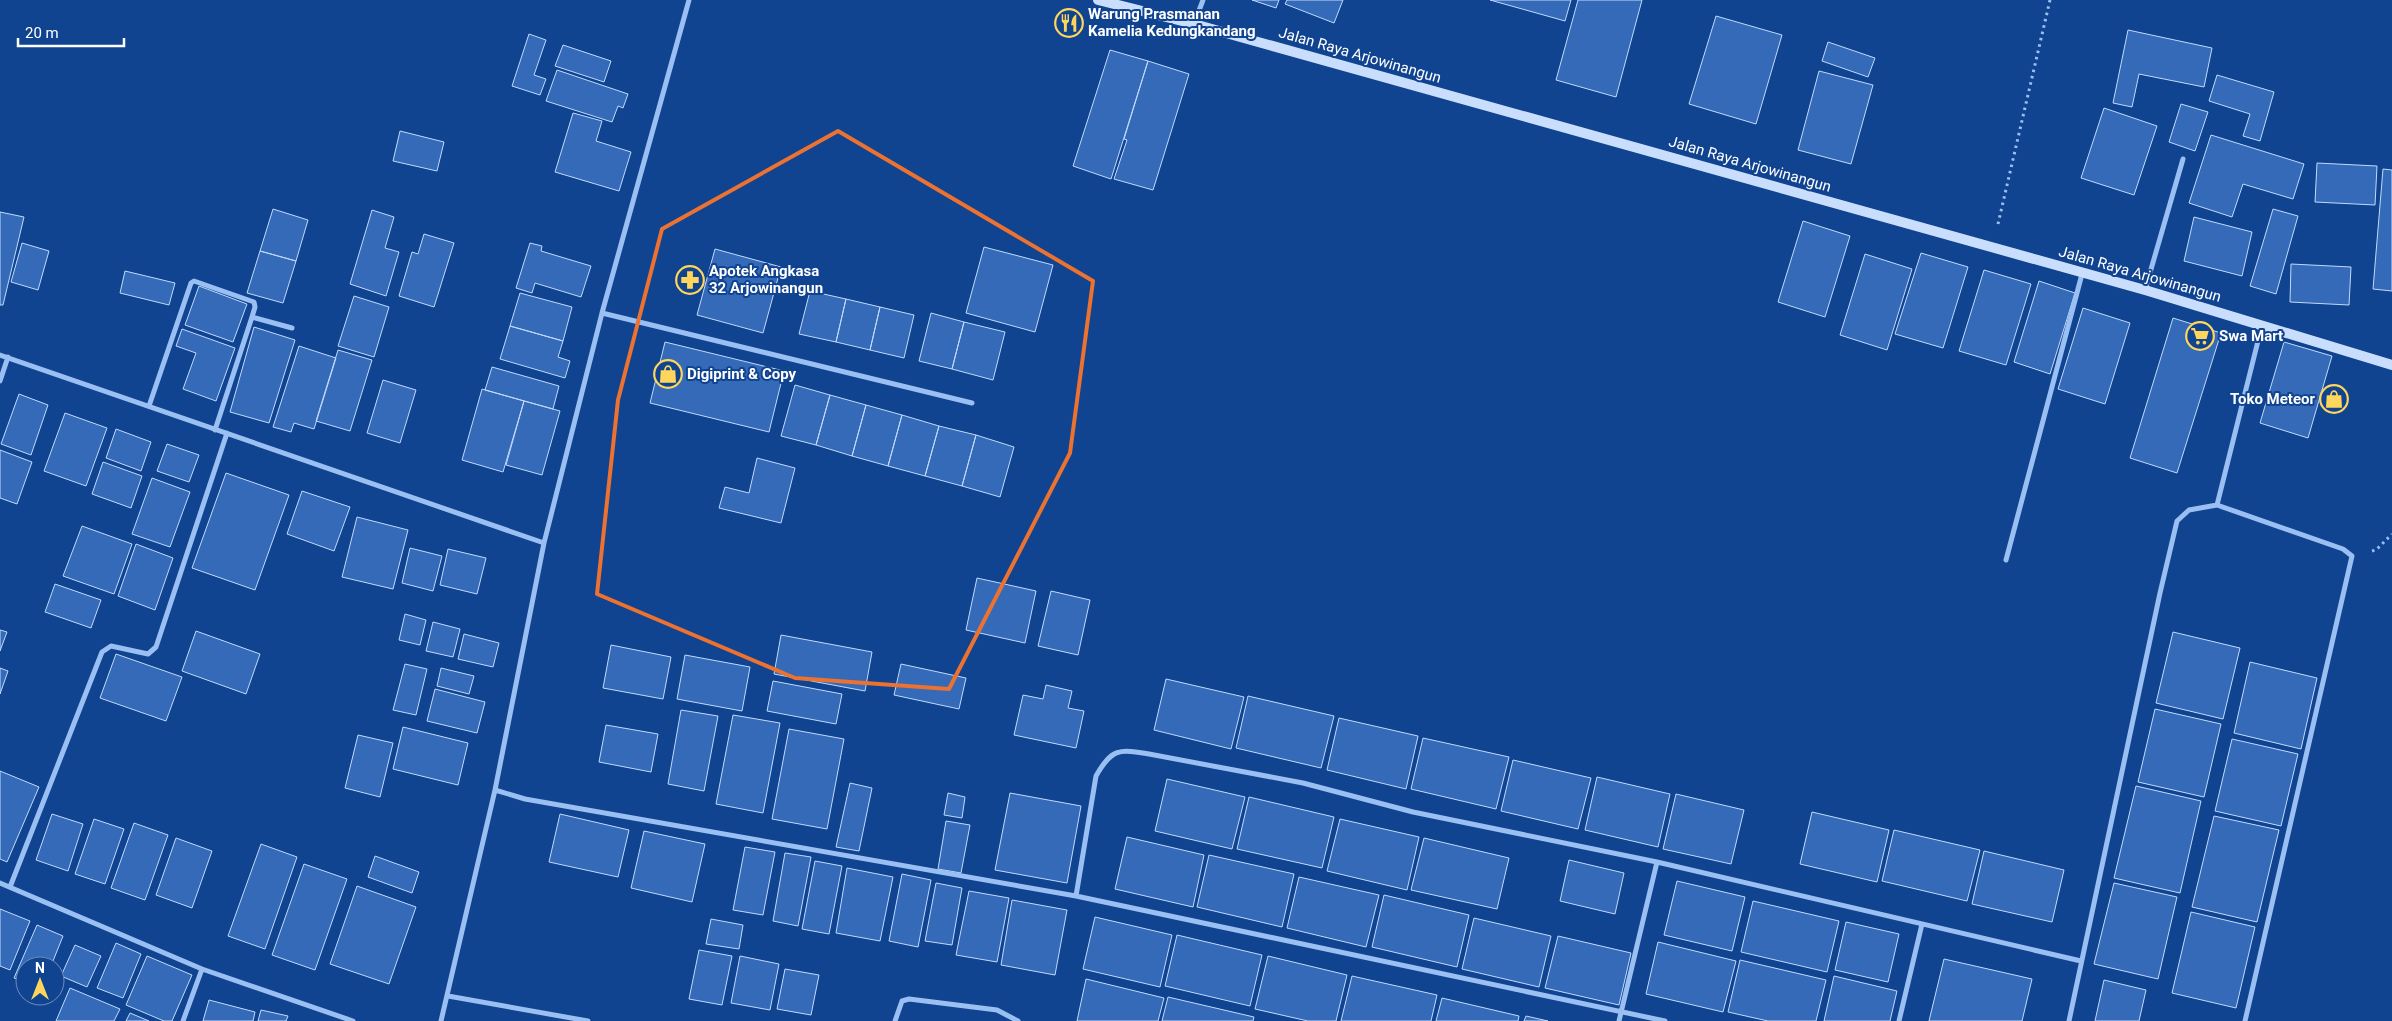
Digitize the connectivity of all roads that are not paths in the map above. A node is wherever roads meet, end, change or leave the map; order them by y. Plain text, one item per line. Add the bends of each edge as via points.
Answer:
1 (689, 0) edge
2 (1098, 0) edge
3 (1203, 0) edge
4 (1194, 24) junction
5 (2183, 159) dead end
6 (2082, 274) junction
7 (2145, 290) junction
8 (602, 313) junction
9 (252, 317) junction
10 (2262, 326) junction
11 (292, 328) dead end
12 (0, 354) edge
13 (8, 357) junction
14 (2392, 366) edge
15 (0, 381) edge
16 (972, 403) dead end
17 (149, 406) junction
18 (215, 430) junction
19 (227, 434) junction
20 (2216, 505) junction
21 (544, 543) junction
22 (2006, 560) dead end
23 (495, 790) junction
24 (1657, 862) junction
25 (0, 883) edge
26 (10, 887) junction
27 (1076, 896) junction
28 (1922, 924) junction
29 (2081, 961) junction
30 (202, 969) junction
31 (448, 996) junction
32 (1621, 1012) junction
33 (183, 1021) edge
34 (353, 1021) edge
35 (441, 1021) edge
36 (588, 1021) edge
37 (895, 1021) edge
38 (1018, 1021) edge
39 (1619, 1021) edge
40 (1665, 1021) edge
41 (1899, 1021) edge
42 (2069, 1021) edge
43 (2245, 1021) edge

1 - 8 street
2 - 4 main road, Jalan Raya Arjowinangun
3 - 4 street
4 - 6 main road, Jalan Raya Arjowinangun
5 - 7 street
6 - 7 main road, Jalan Raya Arjowinangun
6 - 22 street
7 - 10 main road, Jalan Raya Arjowinangun
8 - 16 street
8 - 21 street
9 - 11 street
9 - 17 street via 254,302 194,281 191,283
9 - 18 street
10 - 14 main road, Jalan Raya Arjowinangun
10 - 20 street
12 - 13 street
13 - 15 street
13 - 17 street
17 - 18 street
18 - 19 street
19 - 21 street
19 - 26 street via 156,647 148,654 111,646 102,652
20 - 29 street via 2189,510 2177,521
20 - 43 street via 2343,548 2352,556
21 - 23 street
23 - 27 street via 535,801
23 - 31 street
24 - 27 street via 1413,812 1303,783 1124,750 1112,753 1096,776
24 - 28 street
24 - 32 street
25 - 26 street
26 - 30 street
27 - 32 street
28 - 29 street
28 - 41 street
29 - 42 street
30 - 33 street
30 - 34 street
31 - 35 street
31 - 36 street
32 - 39 street
32 - 40 street
37 - 38 street via 902,1001 909,999 997,1010

